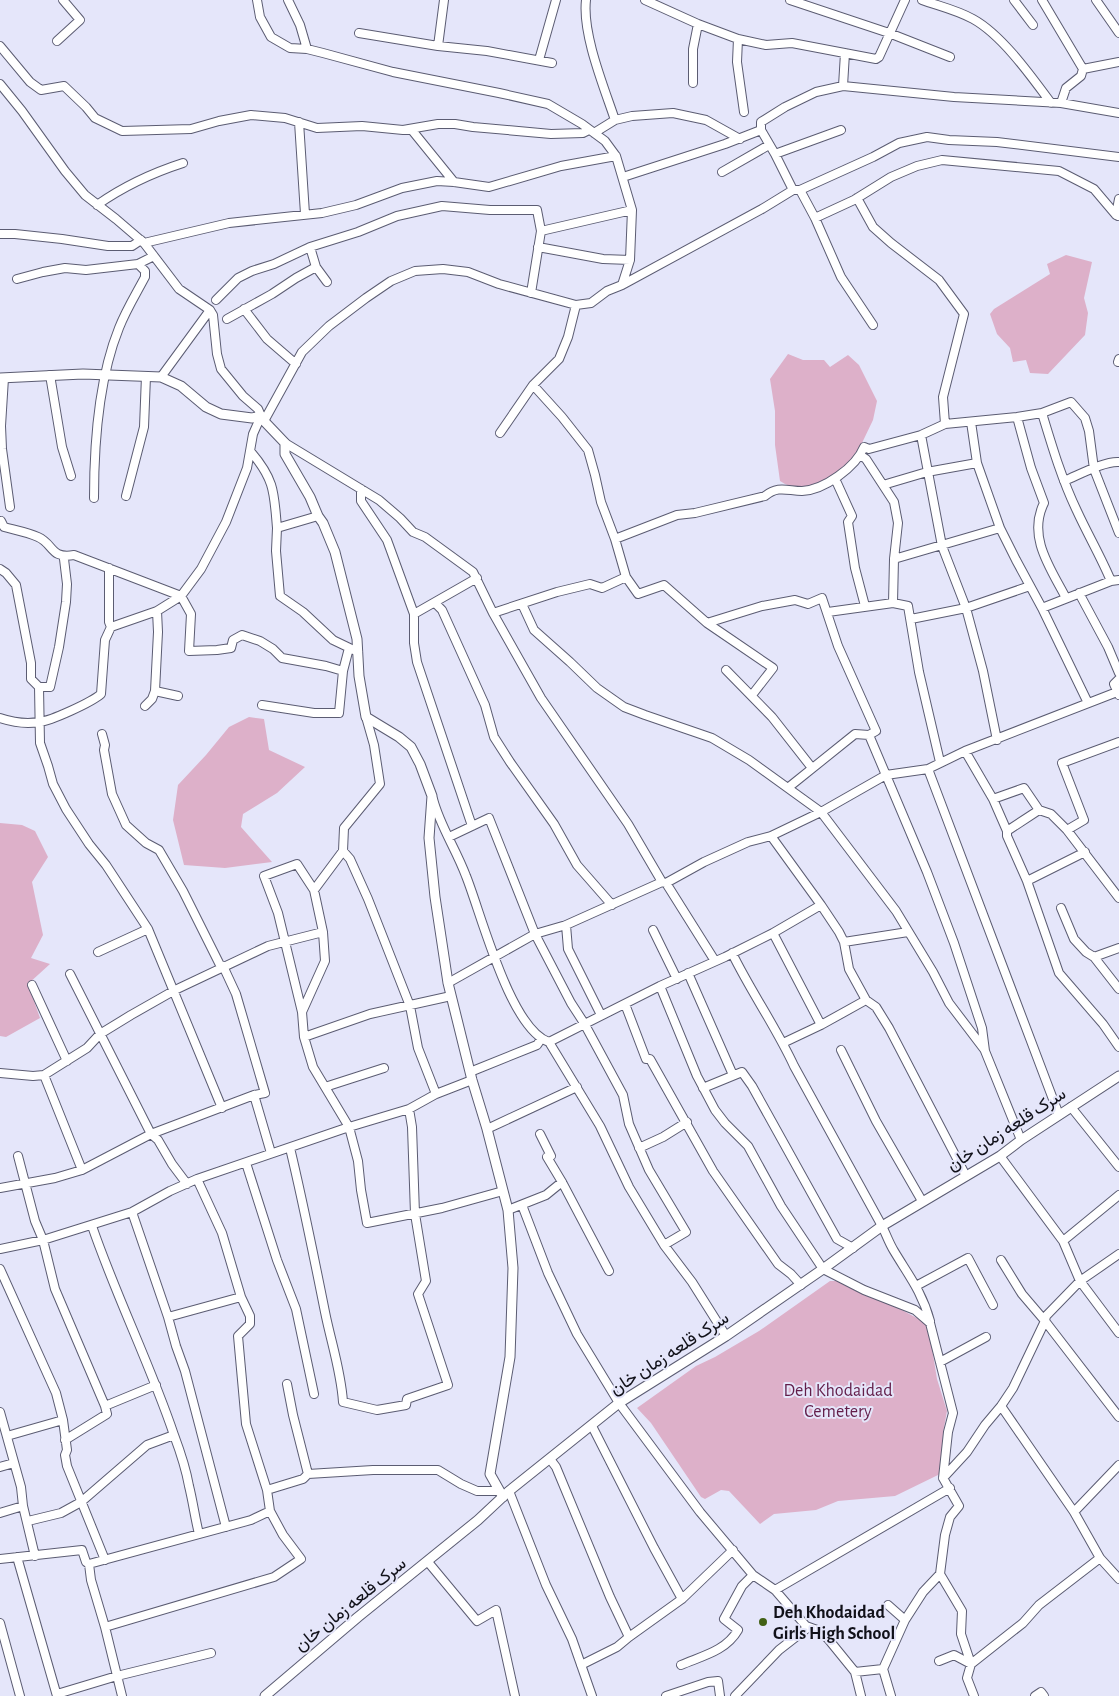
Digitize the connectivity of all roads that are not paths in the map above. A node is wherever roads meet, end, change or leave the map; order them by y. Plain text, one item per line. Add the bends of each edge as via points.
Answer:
1 (63, 0) edge
2 (257, 0) edge
3 (288, 0) edge
4 (444, 0) edge
5 (556, 0) edge
6 (586, 0) edge
7 (645, 0) edge
8 (790, 0) edge
9 (905, 0) edge
10 (922, 0) edge
11 (1014, 0) edge
12 (1042, 0) edge
13 (1096, 0) edge
14 (698, 24) junction
15 (1033, 25) dead end
16 (359, 33) dead end
17 (889, 33) junction
18 (1119, 33) edge
19 (738, 39) junction
20 (57, 40) dead end
21 (0, 46) edge
22 (438, 46) junction
23 (307, 49) junction
24 (845, 53) junction
25 (950, 57) dead end
26 (539, 60) junction
27 (1119, 62) edge
28 (552, 63) dead end
29 (1083, 70) junction
30 (693, 83) dead end
31 (0, 84) edge
32 (843, 86) junction
33 (1051, 103) junction
34 (1061, 103) junction
35 (744, 112) dead end
36 (1119, 113) edge
37 (615, 120) junction
38 (299, 122) junction
39 (411, 128) junction
40 (761, 130) junction
41 (841, 130) dead end
42 (592, 132) junction
43 (740, 139) junction
44 (769, 145) junction
45 (775, 154) junction
46 (616, 156) junction
47 (1119, 158) edge
48 (182, 163) dead end
49 (722, 172) dead end
50 (623, 177) junction
51 (454, 182) junction
52 (797, 190) junction
53 (857, 198) junction
54 (1119, 203) edge
55 (97, 204) junction
56 (632, 210) junction
57 (305, 214) junction
58 (1117, 216) edge
59 (816, 218) junction
60 (541, 231) junction
61 (0, 234) edge
62 (143, 242) junction
63 (310, 247) junction
64 (538, 247) junction
65 (154, 256) junction
66 (630, 260) junction
67 (138, 264) junction
68 (316, 267) junction
69 (18, 279) dead end
70 (326, 282) dead end
71 (622, 285) junction
72 (531, 293) junction
73 (216, 300) dead end
74 (576, 305) junction
75 (244, 309) junction
76 (210, 310) junction
77 (227, 319) dead end
78 (873, 326) dead end
79 (296, 364) junction
80 (50, 375) junction
81 (105, 375) junction
82 (146, 376) junction
83 (161, 376) junction
84 (2, 378) edge
85 (533, 385) junction
86 (1042, 412) junction
87 (1017, 417) junction
88 (263, 418) junction
89 (971, 422) junction
90 (946, 424) junction
91 (500, 434) dead end
92 (921, 435) junction
93 (285, 443) junction
94 (251, 452) junction
95 (860, 455) junction
96 (1119, 462) edge
97 (977, 463) junction
98 (1094, 469) junction
99 (927, 472) junction
100 (70, 476) dead end
101 (834, 480) junction
102 (1064, 480) junction
103 (883, 484) junction
104 (361, 489) junction
105 (126, 496) dead end
106 (94, 498) dead end
107 (10, 507) dead end
108 (318, 516) junction
109 (2, 521) dead end
110 (277, 528) junction
111 (1000, 528) junction
112 (1119, 534) edge
113 (615, 539) junction
114 (942, 546) junction
115 (65, 556) junction
116 (894, 559) junction
117 (109, 568) junction
118 (0, 569) edge
119 (626, 577) junction
120 (477, 578) junction
121 (1115, 581) edge
122 (1030, 586) junction
123 (1079, 593) junction
124 (181, 596) junction
125 (1066, 598) junction
126 (435, 603) junction
127 (893, 603) junction
128 (522, 604) junction
129 (865, 606) junction
130 (966, 608) junction
131 (1042, 608) junction
132 (157, 611) junction
133 (828, 612) junction
134 (493, 613) junction
135 (414, 614) junction
136 (911, 619) junction
137 (707, 624) junction
138 (111, 627) junction
139 (354, 650) junction
140 (726, 670) dead end
141 (343, 671) junction
142 (1119, 673) edge
143 (1119, 679) edge
144 (39, 687) junction
145 (156, 691) junction
146 (1118, 694) edge
147 (752, 695) junction
148 (178, 696) dead end
149 (1088, 702) junction
150 (262, 705) dead end
151 (145, 706) dead end
152 (366, 717) junction
153 (0, 718) edge
154 (40, 722) junction
155 (102, 734) dead end
156 (869, 735) junction
157 (997, 740) junction
158 (1119, 742) edge
159 (965, 751) junction
160 (940, 762) junction
161 (812, 768) junction
162 (928, 769) junction
163 (886, 775) junction
164 (789, 788) junction
165 (432, 796) junction
166 (992, 799) junction
167 (1039, 810) junction
168 (821, 812) junction
169 (472, 826) junction
170 (1067, 830) junction
171 (1007, 831) junction
172 (771, 836) junction
173 (449, 837) junction
174 (342, 851) junction
175 (1085, 852) junction
176 (1027, 882) junction
177 (664, 883) junction
178 (314, 890) junction
179 (1119, 898) edge
180 (612, 905) junction
181 (821, 905) junction
182 (1060, 908) dead end
183 (566, 925) junction
184 (148, 929) junction
185 (653, 930) dead end
186 (324, 932) junction
187 (908, 932) junction
188 (773, 933) junction
189 (534, 934) junction
190 (844, 942) junction
191 (285, 943) junction
192 (1119, 948) edge
193 (98, 952) dead end
194 (732, 954) junction
195 (493, 957) junction
196 (1094, 957) junction
197 (715, 961) junction
198 (222, 967) junction
199 (688, 973) junction
200 (70, 974) dead end
201 (677, 979) junction
202 (448, 983) junction
203 (32, 985) dead end
204 (660, 986) junction
205 (1119, 989) edge
206 (175, 990) junction
207 (451, 996) junction
208 (866, 1000) junction
209 (625, 1004) junction
210 (410, 1006) junction
211 (302, 1012) junction
212 (601, 1015) junction
213 (584, 1023) junction
214 (821, 1025) junction
215 (100, 1034) junction
216 (304, 1037) junction
217 (541, 1040) junction
218 (549, 1042) junction
219 (783, 1042) junction
220 (1119, 1047) edge
221 (840, 1050) dead end
222 (985, 1051) junction
223 (67, 1061) junction
224 (384, 1068) dead end
225 (0, 1074) edge
226 (44, 1075) junction
227 (733, 1075) junction
228 (471, 1076) junction
229 (1119, 1076) edge
230 (325, 1087) junction
231 (577, 1087) junction
232 (703, 1088) junction
233 (436, 1094) junction
234 (254, 1096) junction
235 (222, 1108) junction
236 (1071, 1108) junction
237 (409, 1109) junction
238 (1059, 1115) junction
239 (687, 1122) junction
240 (349, 1127) junction
241 (487, 1129) junction
242 (151, 1134) junction
243 (540, 1134) dead end
244 (1021, 1140) junction
245 (290, 1148) junction
246 (639, 1148) junction
247 (271, 1154) junction
248 (18, 1156) dead end
249 (1000, 1156) junction
250 (246, 1163) junction
251 (1119, 1167) edge
252 (82, 1170) junction
253 (966, 1176) junction
254 (197, 1179) junction
255 (562, 1182) junction
256 (26, 1184) junction
257 (187, 1184) junction
258 (0, 1188) edge
259 (503, 1191) junction
260 (1119, 1195) edge
261 (922, 1201) junction
262 (522, 1205) junction
263 (508, 1210) junction
264 (132, 1212) junction
265 (415, 1214) junction
266 (92, 1226) junction
267 (882, 1226) junction
268 (43, 1240) junction
269 (1063, 1242) junction
270 (664, 1245) junction
271 (853, 1248) junction
272 (0, 1249) edge
273 (1119, 1254) edge
274 (1001, 1260) dead end
275 (0, 1269) edge
276 (823, 1269) junction
277 (610, 1271) dead end
278 (1080, 1281) junction
279 (801, 1285) junction
280 (916, 1286) junction
281 (241, 1297) junction
282 (993, 1304) dead end
283 (168, 1317) junction
284 (1046, 1321) junction
285 (930, 1323) junction
286 (1119, 1334) edge
287 (726, 1336) junction
288 (986, 1337) dead end
289 (940, 1362) junction
290 (286, 1384) dead end
291 (156, 1385) junction
292 (314, 1394) dead end
293 (619, 1403) junction
294 (105, 1406) junction
295 (1001, 1406) junction
296 (0, 1412) edge
297 (1119, 1417) edge
298 (63, 1420) junction
299 (592, 1426) junction
300 (174, 1435) junction
301 (7, 1436) junction
302 (65, 1440) junction
303 (550, 1459) junction
304 (14, 1463) junction
305 (1119, 1465) edge
306 (0, 1467) edge
307 (308, 1474) junction
308 (943, 1478) junction
309 (950, 1488) junction
310 (266, 1490) junction
311 (504, 1493) junction
312 (81, 1502) junction
313 (24, 1506) junction
314 (270, 1511) junction
315 (1074, 1512) junction
316 (0, 1513) edge
317 (28, 1521) junction
318 (226, 1527) junction
319 (199, 1534) junction
320 (733, 1550) junction
321 (34, 1556) junction
322 (17, 1557) junction
323 (1100, 1558) junction
324 (0, 1559) edge
325 (106, 1560) junction
326 (428, 1562) junction
327 (89, 1564) junction
328 (753, 1574) junction
329 (940, 1574) junction
330 (1119, 1579) edge
331 (775, 1590) junction
332 (682, 1599) junction
333 (888, 1605) dead end
334 (905, 1620) junction
335 (0, 1624) edge
336 (806, 1626) junction
337 (105, 1627) junction
338 (629, 1637) junction
339 (211, 1653) dead end
340 (939, 1661) dead end
341 (971, 1664) junction
342 (581, 1665) junction
343 (681, 1665) dead end
344 (883, 1669) junction
345 (855, 1672) junction
346 (117, 1676) junction
347 (57, 1695) edge
348 (20, 1696) edge
349 (122, 1696) edge
350 (265, 1696) edge
351 (515, 1696) edge
352 (592, 1696) edge
353 (666, 1696) edge
354 (720, 1696) edge
355 (735, 1696) edge
356 (861, 1696) edge
357 (891, 1696) edge
358 (974, 1696) edge
359 (1035, 1696) edge
360 (1044, 1696) edge

1 - 20 street via 80,20
2 - 23 street via 260,17 271,37 290,48
3 - 23 street
4 - 22 street
5 - 26 street
6 - 37 street via 597,67
7 - 14 street
8 - 17 street
9 - 17 street
10 - 33 street via 974,19 1013,55
11 - 15 street
12 - 29 street
13 - 18 street
14 - 19 street
14 - 30 street via 693,49
16 - 22 street
17 - 24 street via 876,59
17 - 25 street
19 - 24 street via 766,45 792,43
19 - 35 street via 737,62
21 - 38 street via 30,82 41,90 64,86 96,118 122,130 191,129 251,115
22 - 26 street
23 - 42 street via 394,72 548,104
24 - 32 street
26 - 28 street
27 - 29 street
29 - 34 street via 1081,76 1066,88
31 - 55 street via 65,172 85,196
32 - 33 street
32 - 40 street via 816,92 785,107 761,122
33 - 34 street
34 - 36 street
37 - 42 street
37 - 43 street via 674,112 706,120
38 - 39 street via 317,128
38 - 57 street
39 - 42 street via 454,124 551,134
39 - 51 street
40 - 43 street
40 - 44 street
41 - 45 street
42 - 46 street via 605,141
43 - 50 street
44 - 45 street
44 - 49 street
45 - 52 street
46 - 50 street
46 - 51 street via 561,166 489,187
47 - 52 street via 997,142 927,137 899,143
48 - 55 street via 152,173
50 - 56 street
51 - 57 street via 437,181 402,188 356,205
52 - 59 street
52 - 71 street
53 - 58 street via 891,177 917,166 942,160 962,161 1059,171 1094,189
53 - 59 street
53 - 90 street via 873,227 939,280 964,314 943,397
54 - 58 street
55 - 62 street
56 - 60 street
56 - 66 street
57 - 62 street via 229,224
59 - 78 street via 841,277
60 - 63 street via 537,210 442,206 397,216
60 - 64 street
61 - 62 street via 108,246 132,246
62 - 65 street
63 - 68 street
63 - 73 street via 238,278
64 - 66 street via 602,259
64 - 72 street
65 - 67 street
65 - 76 street via 179,289
66 - 71 street
67 - 69 street via 86,270 65,268
67 - 81 street via 145,271 145,277 119,328
68 - 70 street
68 - 75 street
71 - 74 street via 591,303
72 - 74 street
72 - 79 street via 468,272 443,269 415,271 391,281 336,321 302,352
74 - 85 street via 559,359
75 - 77 street
75 - 79 street via 267,339
76 - 83 street
76 - 88 street via 221,369
79 - 88 street
80 - 81 street
80 - 84 street
80 - 100 street
81 - 82 street
81 - 106 street via 96,438
82 - 83 street
82 - 105 street via 144,426
83 - 88 street via 221,414
84 - 107 street via 2,449
85 - 91 street
85 - 113 street via 588,450 601,502
86 - 87 street
86 - 98 street via 1072,402 1085,418
86 - 102 street
87 - 89 street
87 - 125 street via 1044,503 1039,513 1037,536
88 - 93 street
88 - 94 street via 253,434
89 - 90 street
89 - 97 street
90 - 92 street
92 - 95 street via 869,449 864,447
92 - 99 street
93 - 104 street
93 - 108 street via 285,454
94 - 110 street via 271,480
94 - 124 street via 248,468 226,522 201,569
95 - 101 street
95 - 103 street
96 - 98 street
97 - 99 street
97 - 111 street
98 - 102 street
98 - 112 street
99 - 103 street
99 - 114 street
101 - 113 street via 817,488 772,490 765,496 677,515
101 - 129 street via 852,516 848,522
102 - 121 street via 1077,512
103 - 116 street via 894,502 898,523
104 - 120 street
104 - 135 street via 361,500 387,540
108 - 110 street
108 - 139 street via 335,552 357,639
109 - 115 street via 4,527 40,537 55,553
110 - 139 street via 280,596 333,640
111 - 114 street
111 - 122 street
113 - 119 street
114 - 116 street
114 - 130 street
115 - 117 street via 74,555
115 - 144 street via 66,602 59,647 50,687
116 - 127 street
117 - 124 street
117 - 138 street
118 - 144 street via 16,585 31,663 31,679
119 - 128 street via 602,588 590,584
119 - 137 street via 638,594 664,585
120 - 126 street
120 - 134 street
121 - 123 street
122 - 130 street
122 - 131 street
123 - 125 street
123 - 142 street
124 - 132 street
124 - 141 street via 191,614 189,651 231,648 232,640 242,635 260,641 282,658
125 - 131 street
126 - 135 street
126 - 180 street via 442,610 486,705 494,737 554,824 577,865
127 - 129 street
127 - 136 street via 908,606
128 - 134 street
128 - 164 street via 534,630 597,688 624,707 712,738
129 - 133 street
130 - 136 street
130 - 157 street
131 - 149 street
132 - 138 street
132 - 145 street
133 - 137 street via 822,598 808,604 795,600 762,606
133 - 156 street via 838,646 876,731
134 - 177 street via 541,698 628,824
135 - 169 street via 417,662
136 - 160 street via 919,672
137 - 147 street via 772,668
138 - 154 street via 105,640 101,694 93,701
139 - 141 street
139 - 152 street
140 - 147 street
141 - 150 street via 338,713 314,713
143 - 146 street via 1114,684
144 - 154 street
145 - 148 street
145 - 151 street
146 - 149 street
147 - 161 street
149 - 157 street
152 - 165 street via 411,747
152 - 174 street via 380,784 344,828
153 - 154 street
154 - 184 street via 40,742 53,784 66,810
155 - 198 street via 112,794 126,825 159,850
156 - 161 street via 855,734
156 - 163 street
157 - 159 street
158 - 170 street via 1062,763 1084,820
159 - 160 street
159 - 166 street
160 - 162 street
161 - 164 street
162 - 163 street
162 - 238 street
163 - 168 street
163 - 222 street via 954,942 982,1028
164 - 168 street
165 - 173 street
165 - 202 street via 429,838
166 - 167 street via 1024,788
166 - 171 street
167 - 170 street via 1051,814
167 - 171 street
168 - 172 street
168 - 187 street via 896,911
169 - 173 street
169 - 189 street via 489,818
170 - 175 street
171 - 176 street
172 - 177 street via 748,842
172 - 181 street
173 - 195 street via 466,876
174 - 178 street
174 - 210 street via 350,859 368,899
175 - 176 street
175 - 179 street
176 - 220 street via 1058,973
177 - 180 street
177 - 197 street
178 - 186 street
178 - 191 street via 297,864 264,876
180 - 183 street
181 - 188 street
181 - 190 street
182 - 196 street via 1074,939
183 - 189 street
183 - 212 street via 568,949
184 - 193 street
184 - 206 street
185 - 201 street
186 - 191 street
186 - 211 street via 325,961
187 - 190 street
187 - 222 street via 949,1003
188 - 194 street
188 - 214 street
189 - 195 street
189 - 213 street
190 - 208 street via 849,969
191 - 198 street via 268,946
191 - 211 street
192 - 196 street
194 - 197 street
194 - 219 street
195 - 202 street
195 - 217 street via 528,1027
196 - 205 street
197 - 199 street
198 - 206 street
198 - 234 street via 236,994 265,1093
199 - 201 street
199 - 227 street
200 - 215 street
201 - 204 street
202 - 207 street
203 - 223 street
204 - 209 street
204 - 232 street
206 - 215 street
206 - 235 street
207 - 210 street
207 - 228 street
208 - 214 street
208 - 253 street via 876,1007 889,1028
209 - 212 street
209 - 239 street via 646,1059 650,1058
210 - 216 street via 370,1014
210 - 233 street via 418,1048
211 - 216 street
212 - 213 street
213 - 218 street
213 - 246 street via 622,1095
214 - 219 street
215 - 223 street
215 - 242 street
216 - 230 street via 313,1067
217 - 218 street
217 - 228 street via 537,1045
218 - 231 street
219 - 267 street
221 - 261 street via 876,1122
222 - 244 street
223 - 226 street
224 - 230 street
225 - 226 street
226 - 252 street
227 - 232 street
227 - 271 street via 742,1072 747,1079 837,1238
228 - 233 street
228 - 241 street
229 - 236 street, سرک قلعه زمان خان
230 - 240 street
231 - 241 street
231 - 270 street via 629,1187
232 - 276 street via 725,1123 748,1146 781,1206
233 - 237 street
234 - 235 street
234 - 247 street
235 - 242 street
236 - 238 street, سرک قلعه زمان خان
236 - 251 street
237 - 240 street
237 - 265 street
238 - 244 street, سرک قلعه زمان خان
239 - 246 street
239 - 279 street via 713,1171 778,1264
240 - 245 street
240 - 265 street via 358,1161 367,1222
241 - 259 street
242 - 252 street
242 - 257 street
243 - 255 street via 551,1156 547,1158
244 - 249 street, سرک قلعه زمان خان
245 - 247 street
245 - 265 street via 345,1403 378,1410 396,1407 406,1405 407,1399 448,1385 418,1294 426,1281
246 - 270 street via 686,1232
247 - 250 street
248 - 256 street
249 - 253 street, سرک قلعه زمان خان
249 - 269 street
250 - 254 street
250 - 292 street via 296,1309
252 - 256 street
253 - 261 street, سرک قلعه زمان خان
254 - 257 street
254 - 281 street via 222,1233
255 - 262 street
255 - 277 street
256 - 258 street
256 - 268 street
257 - 264 street
259 - 263 street
259 - 265 street
260 - 269 street
261 - 267 street, سرک قلعه زمان خان
262 - 263 street
262 - 293 street via 548,1273 577,1334
263 - 311 street via 513,1268 510,1357 490,1474
264 - 266 street
264 - 283 street
266 - 268 street
266 - 291 street
267 - 271 street, سرک قلعه زمان خان
267 - 280 street
268 - 272 street
268 - 294 street via 54,1289
269 - 278 street
270 - 287 street
271 - 276 street, سرک قلعه زمان خان
273 - 278 street
274 - 284 street via 1022,1294
275 - 298 street via 56,1393
276 - 279 street, سرک قلعه زمان خان
276 - 285 street via 915,1310
278 - 284 street via 1046,1316
278 - 286 street
279 - 287 street, سرک قلعه زمان خان
280 - 282 street via 968,1258
280 - 285 street
281 - 283 street
281 - 310 street via 250,1316 250,1324 238,1336 246,1424
283 - 318 street
284 - 295 street
284 - 297 street
285 - 289 street
287 - 293 street, سرک قلعه زمان خان
288 - 289 street
289 - 308 street via 953,1413
290 - 307 street
291 - 294 street
291 - 300 street
293 - 299 street, سرک قلعه زمان خان
293 - 320 street via 700,1512
294 - 302 street via 107,1414
295 - 308 street
295 - 315 street
296 - 301 street
298 - 301 street
298 - 302 street
299 - 303 street, سرک قلعه زمان خان
299 - 332 street
300 - 312 street via 147,1445
300 - 319 street
301 - 304 street
302 - 312 street via 67,1466
303 - 311 street, سرک قلعه زمان خان
303 - 338 street
304 - 306 street
304 - 313 street
305 - 315 street
307 - 310 street via 303,1479
307 - 311 street via 438,1470 478,1491
308 - 309 street
309 - 329 street via 959,1506 950,1517
309 - 331 street
310 - 314 street
311 - 326 street, سرک قلعه زمان خان via 478,1520
311 - 342 street
312 - 317 street via 61,1513
312 - 325 street
313 - 316 street
313 - 317 street
314 - 318 street
314 - 337 street via 301,1559 274,1577
315 - 323 street
317 - 321 street
318 - 319 street
319 - 325 street
320 - 328 street
320 - 332 street
321 - 322 street
321 - 327 street via 82,1550
322 - 324 street
322 - 347 street
323 - 330 street
323 - 341 street
325 - 327 street
326 - 350 street, سرک قلعه زمان خان
326 - 351 street via 476,1621 496,1610
327 - 337 street
328 - 331 street
328 - 343 street via 742,1586 724,1619 738,1630 736,1634 723,1648
329 - 334 street via 923,1592
329 - 341 street via 962,1611 961,1634
331 - 336 street
332 - 338 street
333 - 334 street
334 - 344 street
335 - 348 street
336 - 345 street via 820,1631
336 - 355 street
337 - 346 street
338 - 342 street via 617,1647
339 - 346 street
340 - 341 street via 954,1655
341 - 358 street via 968,1678
342 - 352 street
344 - 345 street
344 - 357 street
345 - 356 street
346 - 347 street
346 - 349 street
353 - 354 street via 718,1681
359 - 360 street via 1041,1692

